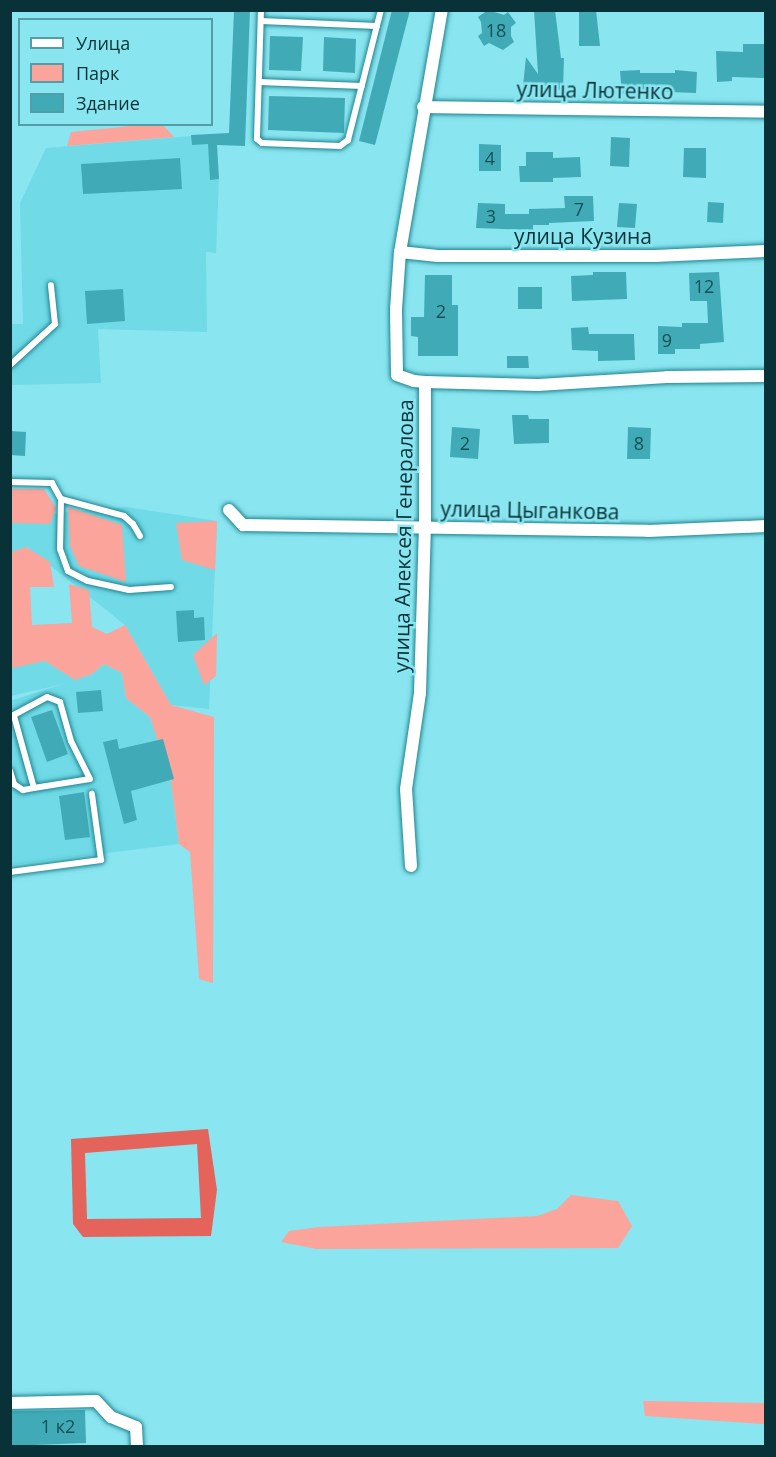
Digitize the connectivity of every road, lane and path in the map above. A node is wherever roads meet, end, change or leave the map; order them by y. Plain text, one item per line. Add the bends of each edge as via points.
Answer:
1 (261, 10) edge
2 (381, 10) edge
3 (442, 10) edge
4 (261, 21) junction
5 (377, 26) junction
6 (259, 82) junction
7 (362, 86) junction
8 (423, 107) junction
9 (765, 112) edge
10 (765, 251) edge
11 (400, 252) junction
12 (51, 285) dead end
13 (10, 365) edge
14 (765, 376) edge
15 (425, 382) junction
16 (10, 482) edge
17 (61, 499) junction
18 (229, 510) dead end
19 (765, 526) edge
20 (425, 529) junction
21 (140, 536) dead end
22 (171, 588) dead end
23 (12, 717) edge
24 (10, 771) edge
25 (34, 788) junction
26 (92, 794) dead end
27 (411, 866) dead end
28 (10, 872) edge
29 (10, 1403) edge
30 (137, 1446) edge

1 - 4 lane
2 - 5 lane
3 - 8 street, улица Алексея Генералова
4 - 5 lane
4 - 6 lane
5 - 7 lane
6 - 7 lane
6 - 7 lane via 256,137 260,142 340,146 348,141
8 - 9 street, улица Лютенко
8 - 11 street, улица Алексея Генералова
10 - 11 street, улица Кузина via 655,256 438,256
11 - 15 street, улица Алексея Генералова via 397,375
12 - 13 lane via 55,324
14 - 15 street via 538,385
15 - 20 street, улица Алексея Генералова
16 - 17 lane via 52,483
17 - 21 lane via 124,516
17 - 22 lane via 60,549 68,571 88,581 129,590
18 - 20 street, улица Цыганкова via 243,525
19 - 20 street, улица Цыганкова via 648,531
20 - 27 street, улица Алексея Генералова via 420,693 406,789
23 - 25 lane
23 - 25 lane via 47,697 60,702 71,741 90,779
24 - 25 lane via 14,784 23,790
26 - 28 lane via 101,861
29 - 30 street via 96,1401 111,1417 135,1427

